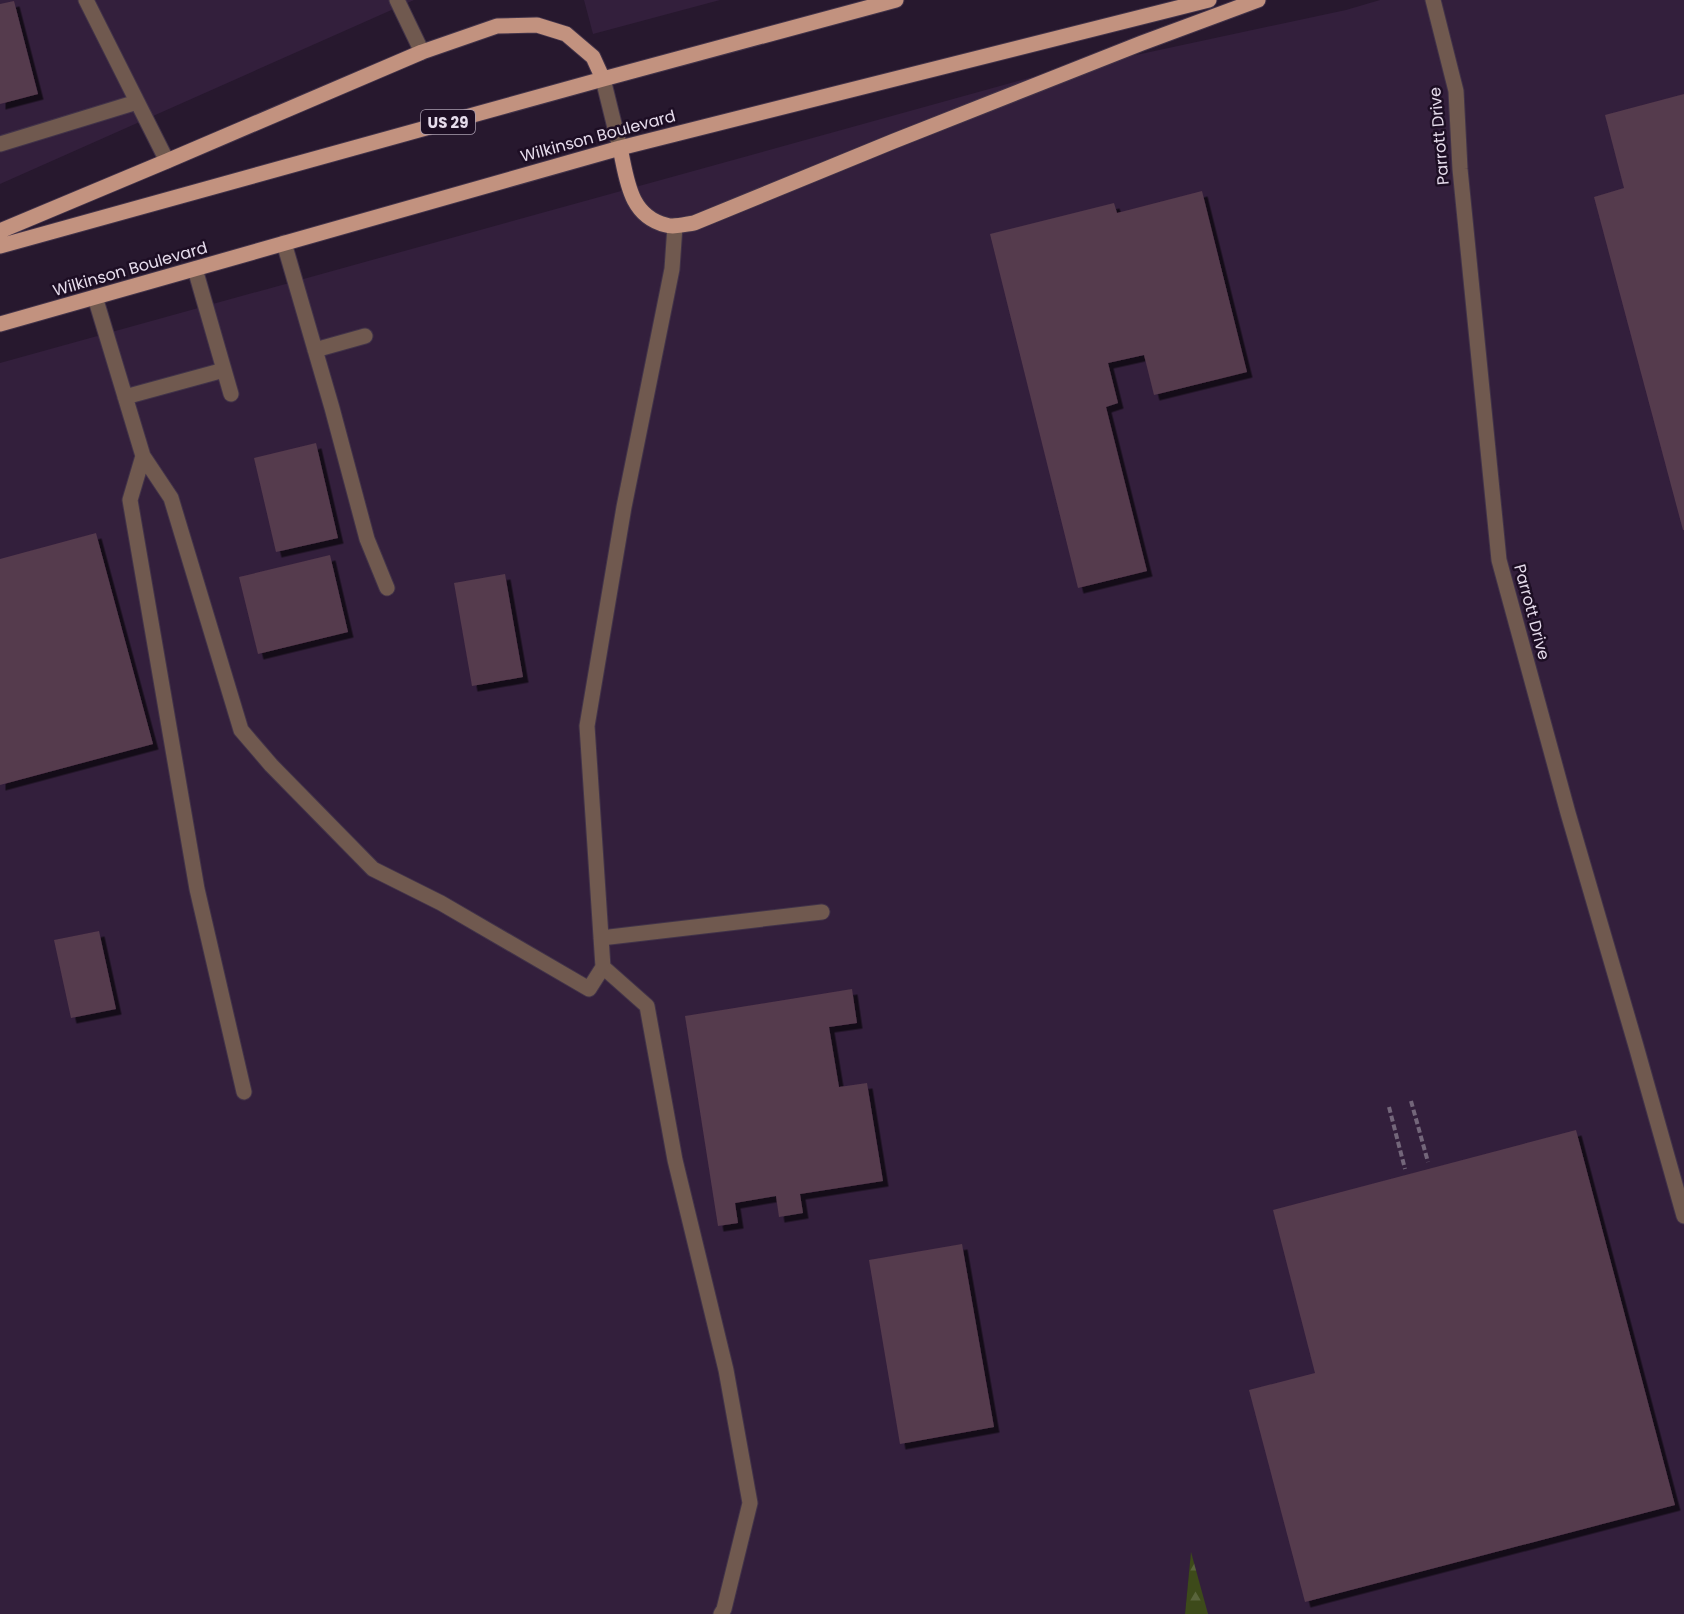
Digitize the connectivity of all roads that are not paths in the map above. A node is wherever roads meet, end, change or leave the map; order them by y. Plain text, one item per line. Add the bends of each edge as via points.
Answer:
1 (86, 0) edge
2 (397, 0) edge
3 (896, 0) edge
4 (1209, 0) edge
5 (1258, 0) edge
6 (1433, 0) edge
7 (422, 52) junction
8 (603, 79) junction
9 (137, 102) junction
10 (0, 144) edge
11 (620, 148) junction
12 (168, 161) junction
13 (675, 226) junction
14 (0, 231) edge
15 (284, 243) junction
16 (0, 246) edge
17 (195, 269) junction
18 (95, 297) junction
19 (0, 324) edge
20 (365, 336) dead end
21 (315, 350) junction
22 (224, 370) junction
23 (231, 394) dead end
24 (125, 397) junction
25 (143, 456) junction
26 (387, 588) dead end
27 (822, 912) dead end
28 (601, 938) junction
29 (603, 967) junction
30 (244, 1092) dead end
31 (1684, 1216) edge
32 (721, 1614) edge

1 - 9 street
2 - 7 street
3 - 8 main road, US 29
4 - 11 main road, Wilkinson Boulevard
5 - 13 main road via 694,223
6 - 31 street, Parrott Drive via 1455,91 1499,561
7 - 8 main road via 497,26 537,25 567,34 593,57
7 - 12 main road
8 - 11 street
8 - 16 main road, US 29
9 - 10 street
9 - 12 street
11 - 13 main road via 630,195 645,216
11 - 15 main road, Wilkinson Boulevard
12 - 14 main road
13 - 28 street via 672,269 624,507 587,726
15 - 17 main road, Wilkinson Boulevard
15 - 21 street
17 - 18 main road, Wilkinson Boulevard
17 - 22 street
18 - 19 main road, Wilkinson Boulevard
18 - 24 street
20 - 21 street
21 - 26 street via 367,539
22 - 23 street
22 - 24 street
24 - 25 street
25 - 29 street via 171,498 242,730 271,765 373,869 441,903 589,989
25 - 30 street via 130,500 196,889
27 - 28 street
28 - 29 street
29 - 32 street via 647,1006 675,1160 726,1370 750,1503

